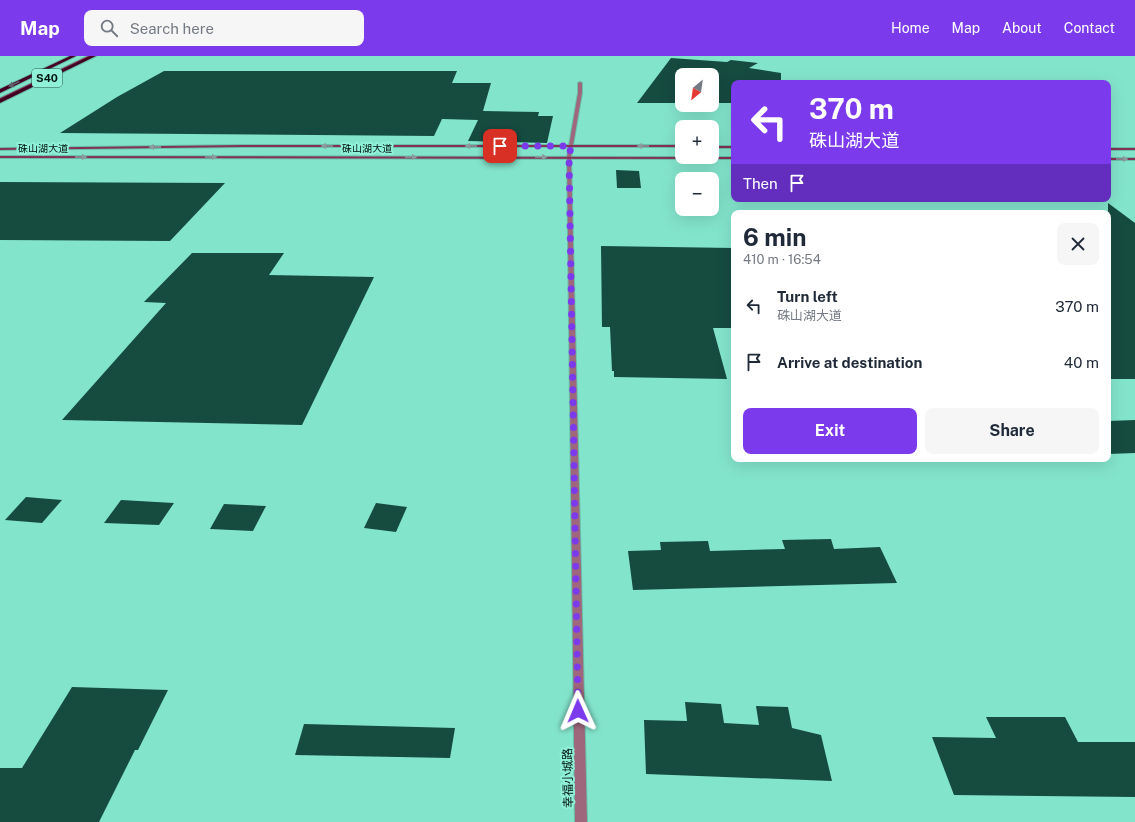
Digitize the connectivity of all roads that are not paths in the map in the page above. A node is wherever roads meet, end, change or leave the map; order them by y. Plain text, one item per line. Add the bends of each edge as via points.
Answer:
1 (74, 56) edge
2 (90, 56) edge
3 (94, 56) edge
4 (580, 83) dead end
5 (0, 91) edge
6 (0, 100) edge
7 (571, 146) junction
8 (675, 146) edge
9 (719, 147) edge
10 (731, 147) edge
11 (0, 149) edge
12 (1111, 149) edge
13 (1135, 149) edge
14 (0, 157) edge
15 (569, 157) junction
16 (731, 158) edge
17 (1111, 159) edge
18 (1135, 159) edge
19 (580, 822) edge

1 -> 5 highway, S40
2 - 6 main road
3 - 6 highway, S40
4 - 7 street, 幸福小城路
8 -> 7 main road, 硃山湖大道
7 -> 11 main road, 硃山湖大道
7 - 15 street, 幸福小城路
9 - 10 main road
12 - 13 main road
14 -> 15 main road, 硃山湖大道
15 - 16 main road, 硃山湖大道
15 - 19 street, 幸福小城路
17 -> 18 main road

